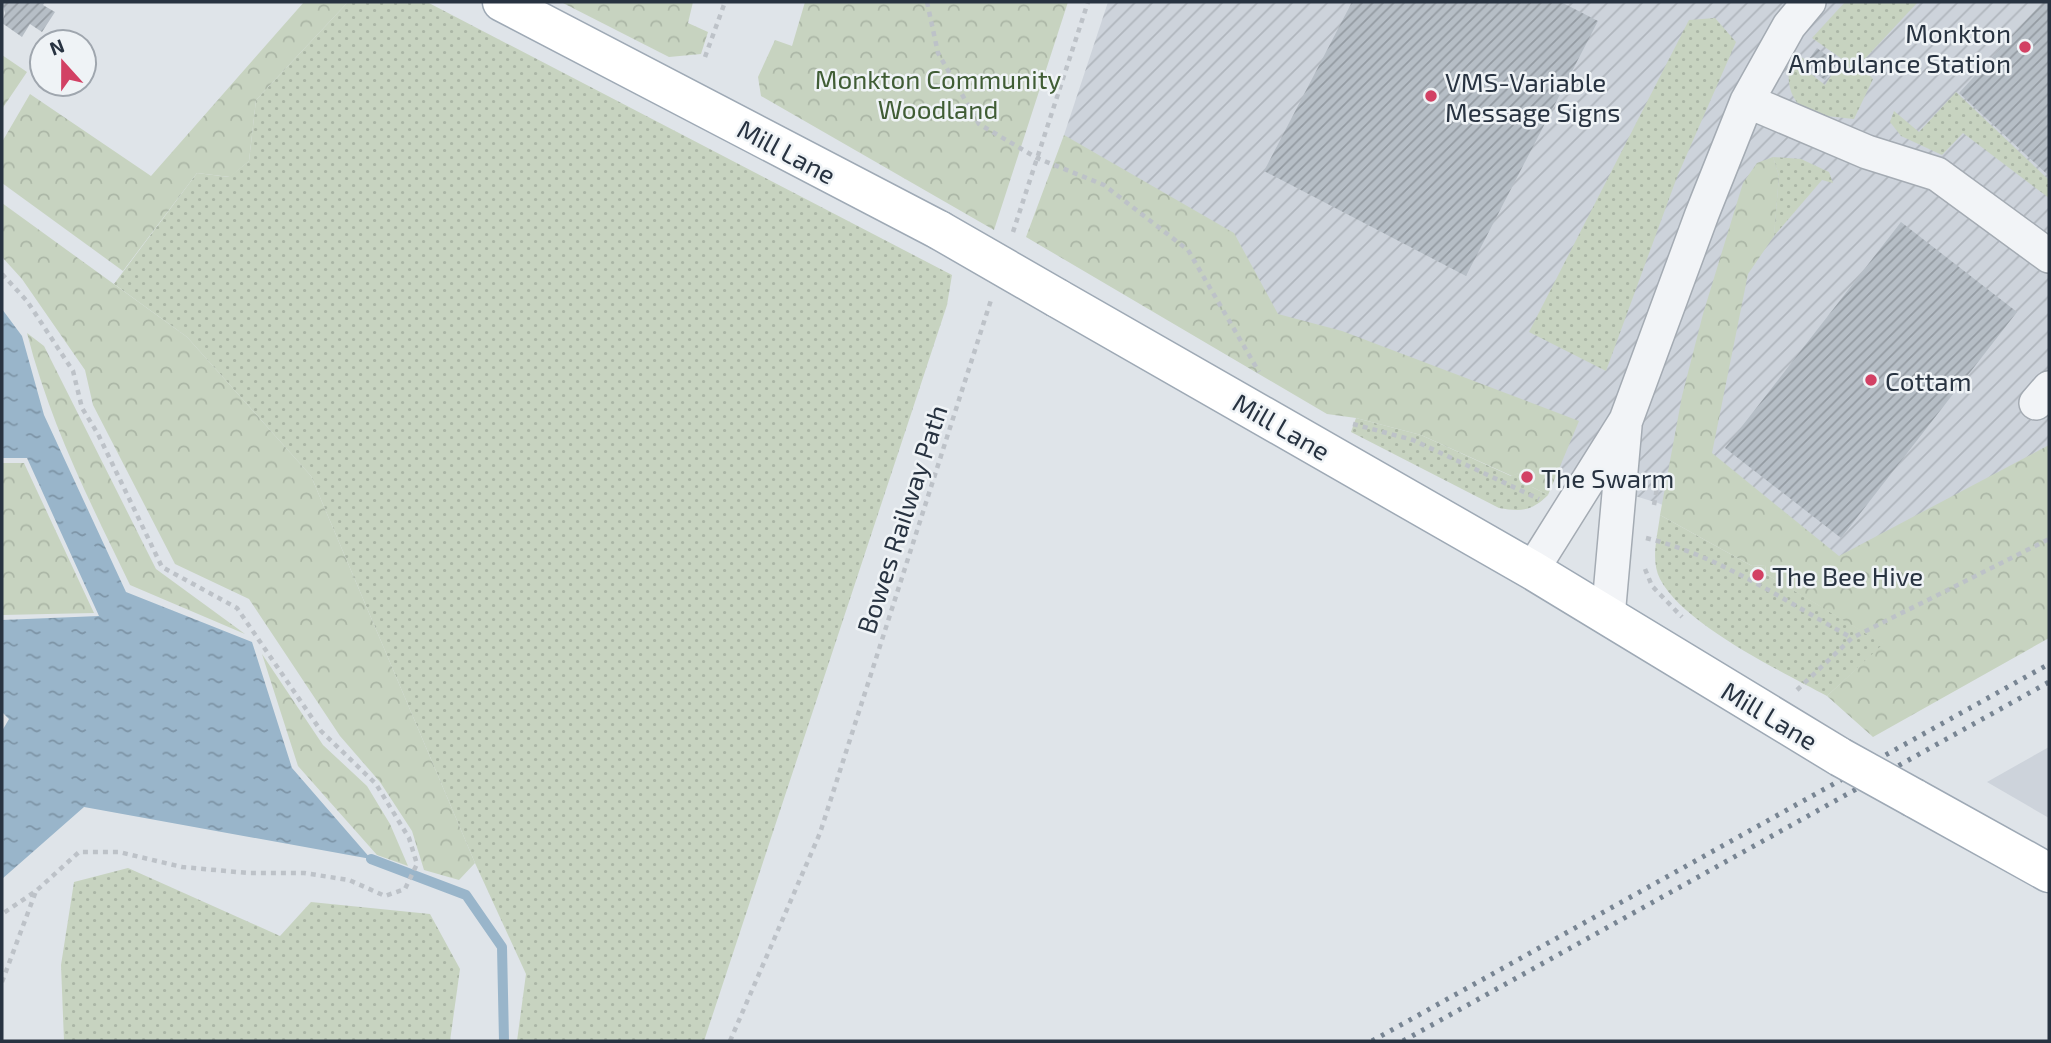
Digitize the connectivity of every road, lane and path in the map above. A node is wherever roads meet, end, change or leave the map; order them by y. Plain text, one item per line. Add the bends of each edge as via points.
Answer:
1 (502, 2) edge
2 (725, 2) edge
3 (927, 2) edge
4 (1088, 2) edge
5 (1809, 2) edge
6 (705, 57) dead end
7 (1747, 101) junction
8 (1037, 158) junction
9 (1012, 237) dead end
10 (2049, 256) edge
11 (2, 274) edge
12 (995, 290) dead end
13 (1257, 411) junction
14 (1626, 421) junction
15 (1348, 423) dead end
16 (1657, 488) dead end
17 (1551, 505) dead end
18 (1652, 514) dead end
19 (1650, 526) dead end
20 (1647, 539) junction
21 (2049, 539) edge
22 (1646, 552) dead end
23 (1644, 566) dead end
24 (1532, 570) junction
25 (1608, 617) junction
26 (1686, 621) dead end
27 (1852, 638) junction
28 (1771, 714) junction
29 (2049, 873) edge
30 (36, 891) junction
31 (2, 914) edge
32 (2, 982) edge
33 (730, 1041) edge

1 - 13 main road, Mill Lane, bridge via 939,230
2 - 6 path
3 - 8 path via 938,53 979,124
4 - 8 path
5 - 7 street
7 - 10 street via 1867,152 1937,174
7 - 14 street
8 - 9 path
8 - 13 path via 1104,184 1188,250 1269,388
11 - 30 path via 27,301 72,371 82,408 162,567 237,608 321,732 376,784 409,838 417,864 405,889 385,896 349,880 304,873 247,873 183,867 119,852 79,852
12 - 33 path, Bowes Railway Path via 820,833
13 - 24 main road, Mill Lane
14 - 24 street
14 - 25 street
15 - 17 path via 1413,440
16 - 18 path
19 - 20 path
20 - 22 path
20 - 27 path via 1704,556
21 - 27 path
23 - 26 path via 1651,586
24 - 25 main road, Mill Lane
25 - 28 main road, Mill Lane
27 - 28 path
28 - 29 main road, Mill Lane, bridge
30 - 31 path
30 - 32 path

